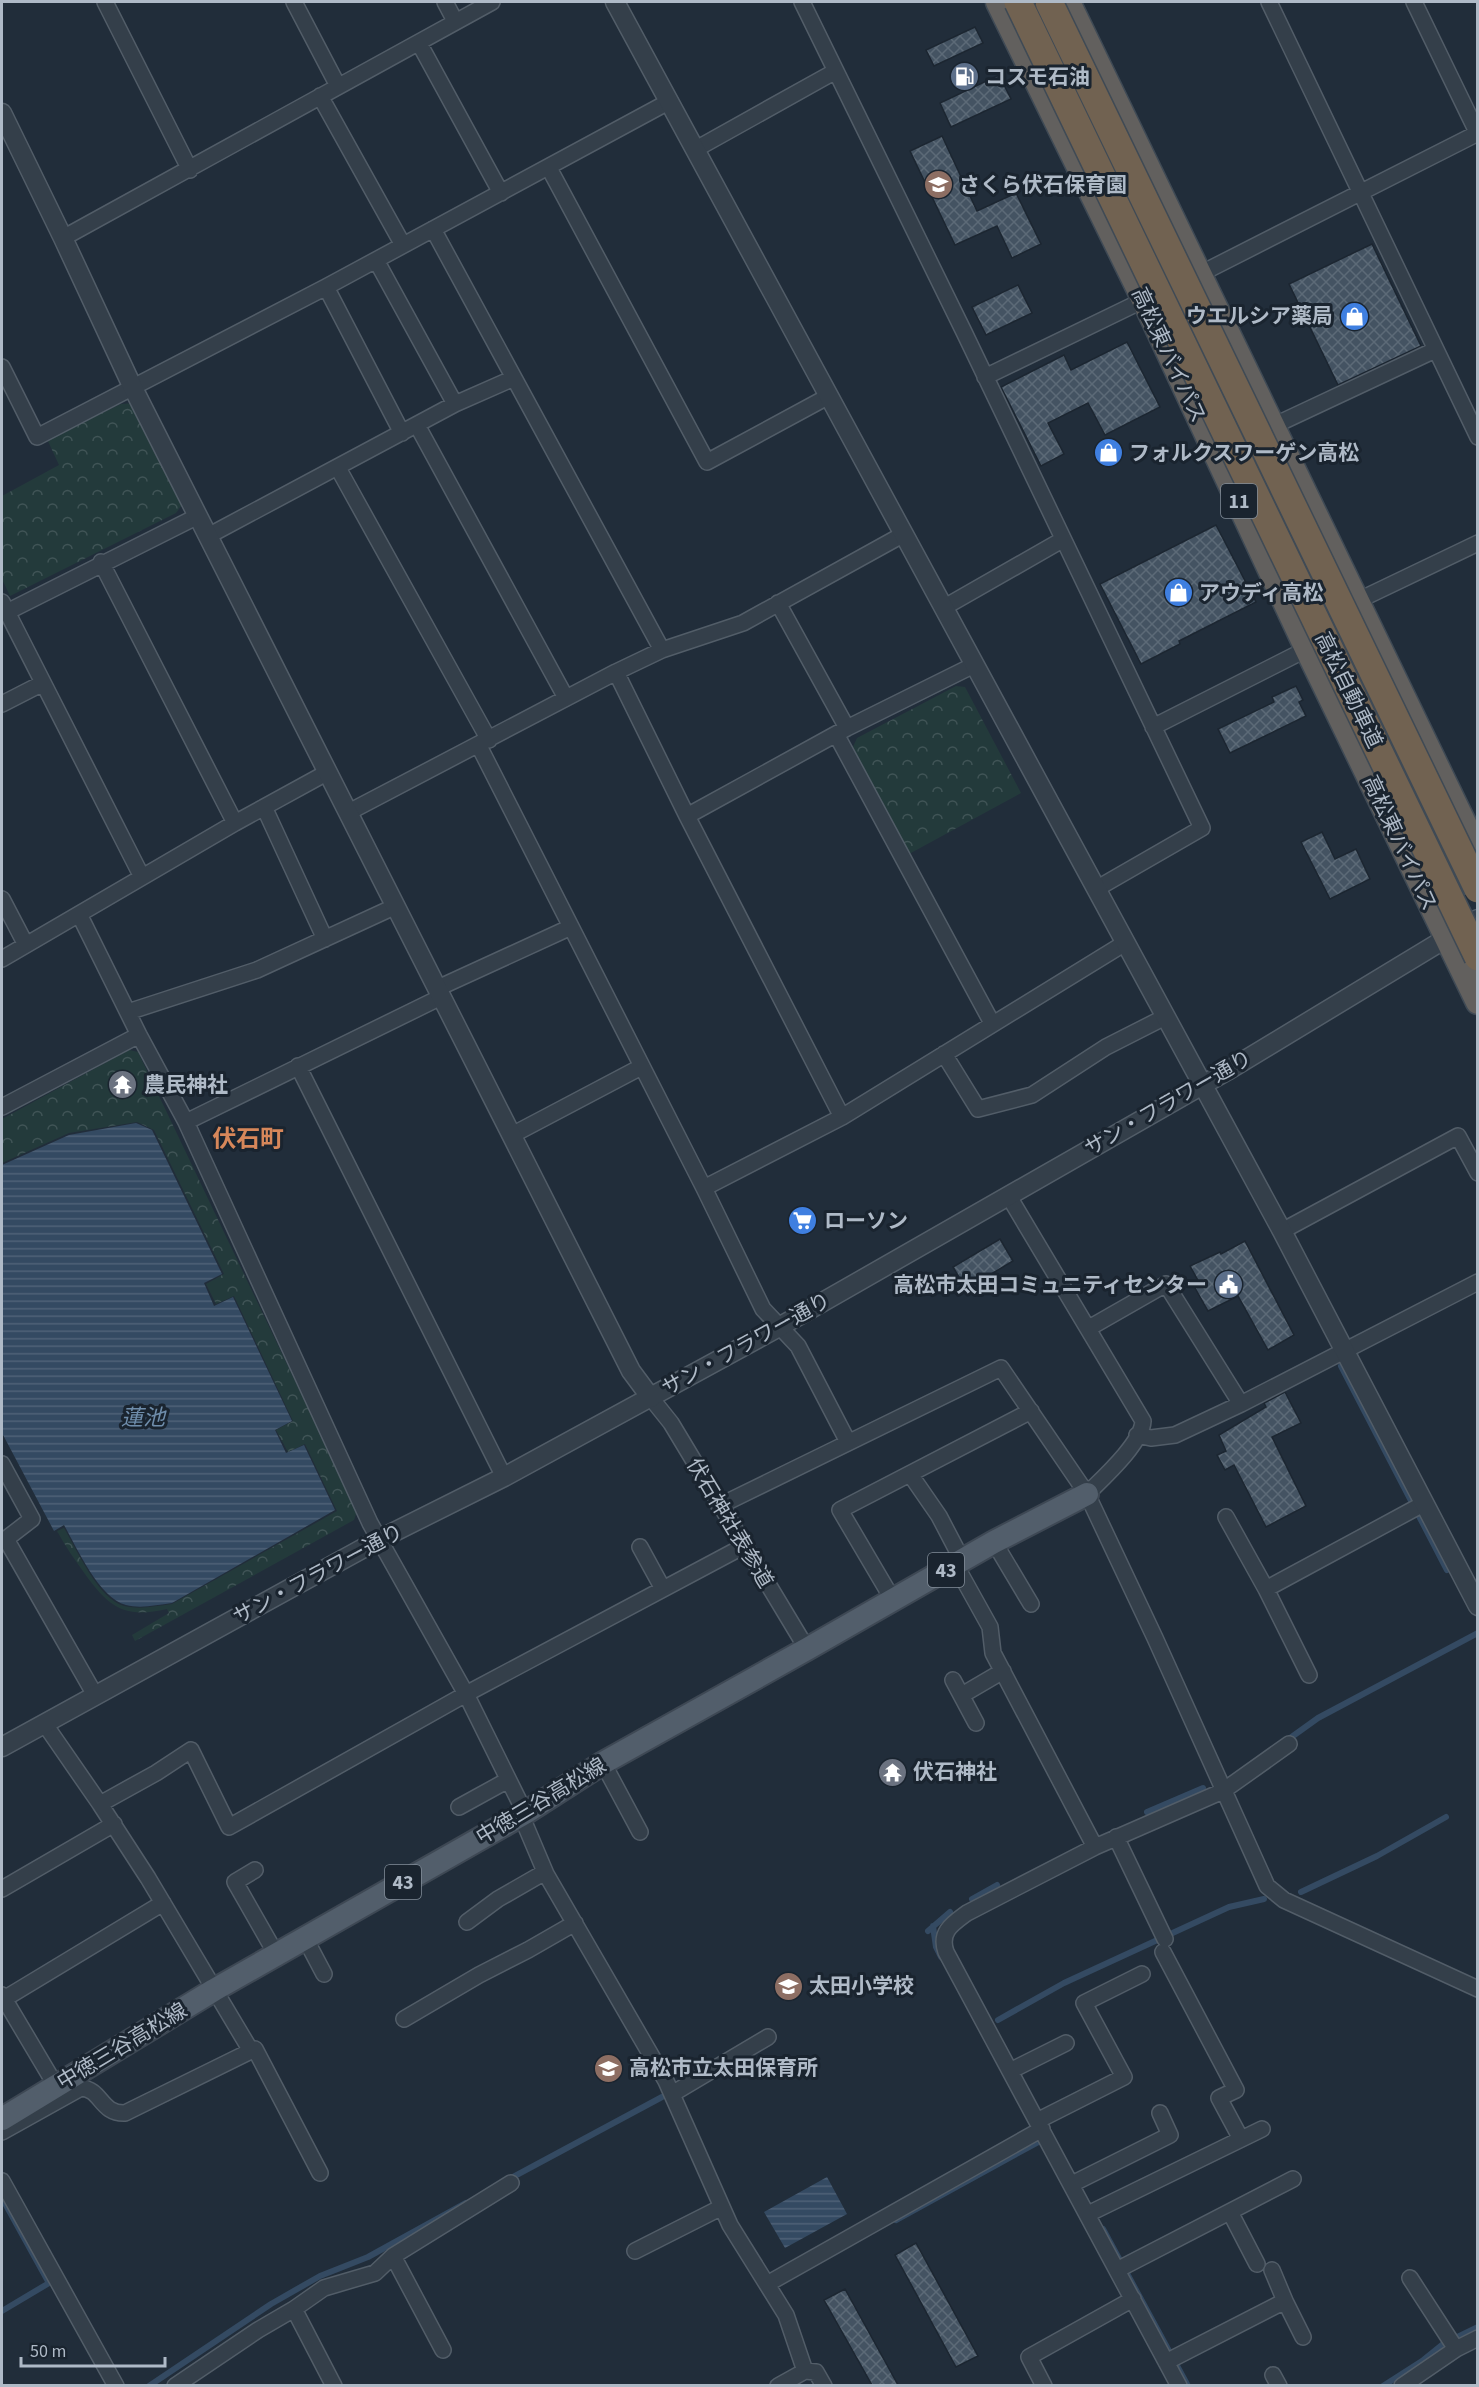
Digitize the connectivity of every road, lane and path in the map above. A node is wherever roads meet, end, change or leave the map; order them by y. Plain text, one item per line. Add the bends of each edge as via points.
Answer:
1 (105, 2) edge
2 (294, 2) edge
3 (445, 2) edge
4 (492, 2) edge
5 (615, 2) edge
6 (801, 2) edge
7 (998, 2) edge
8 (1018, 2) edge
9 (1049, 2) edge
10 (1068, 2) edge
11 (1269, 2) edge
12 (1414, 2) edge
13 (455, 21) junction
14 (419, 43) junction
15 (834, 72) junction
16 (338, 86) junction
17 (320, 96) junction
18 (670, 101) junction
19 (2, 113) edge
20 (1477, 133) edge
21 (696, 149) junction
22 (549, 168) junction
23 (190, 170) junction
24 (501, 193) junction
25 (1361, 193) junction
26 (434, 229) junction
27 (63, 238) junction
28 (403, 244) junction
29 (376, 260) junction
30 (1200, 274) junction
31 (326, 287) junction
32 (1144, 300) junction
33 (1435, 350) junction
34 (2, 367) edge
35 (985, 376) junction
36 (514, 378) junction
37 (133, 388) junction
38 (829, 396) junction
39 (455, 404) junction
40 (417, 425) junction
41 (1273, 426) junction
42 (402, 433) junction
43 (1478, 437) edge
44 (338, 468) junction
45 (198, 516) junction
46 (904, 534) junction
47 (208, 536) junction
48 (1062, 540) junction
49 (1478, 543) edge
50 (101, 562) junction
51 (1357, 601) junction
52 (778, 603) junction
53 (4, 607) edge
54 (944, 608) junction
55 (1307, 649) junction
56 (662, 650) junction
57 (974, 665) junction
58 (616, 672) junction
59 (43, 683) junction
60 (566, 698) junction
61 (2, 704) edge
62 (1153, 727) junction
63 (841, 731) junction
64 (484, 743) junction
65 (328, 772) junction
66 (264, 807) junction
67 (349, 812) junction
68 (687, 816) junction
69 (235, 823) junction
70 (1478, 852) edge
71 (142, 877) junction
72 (1478, 889) edge
73 (1096, 890) junction
74 (2, 899) edge
75 (396, 906) junction
76 (80, 914) junction
77 (1478, 919) edge
78 (571, 927) junction
79 (1445, 938) junction
80 (325, 939) junction
81 (1125, 943) junction
82 (26, 945) junction
83 (1478, 957) edge
84 (2, 959) edge
85 (440, 993) junction
86 (1478, 1002) edge
87 (128, 1012) junction
88 (1165, 1017) junction
89 (992, 1023) junction
90 (139, 1035) junction
91 (944, 1054) junction
92 (298, 1066) junction
93 (640, 1067) junction
94 (1202, 1085) junction
95 (2, 1107) edge
96 (842, 1117) junction
97 (186, 1122) junction
98 (512, 1135) junction
99 (1478, 1173) edge
100 (704, 1188) junction
101 (1008, 1195) junction
102 (1282, 1231) junction
103 (1478, 1282) edge
104 (780, 1327) junction
105 (1089, 1328) junction
106 (1345, 1350) junction
107 (651, 1398) junction
108 (1241, 1404) junction
109 (1031, 1411) junction
110 (1137, 1435) junction
111 (848, 1442) junction
112 (2, 1464) edge
113 (910, 1474) junction
114 (504, 1477) junction
115 (1087, 1494) junction
116 (1425, 1503) junction
117 (719, 1506) junction
118 (1226, 1517) dead end
119 (381, 1539) junction
120 (4, 1540) edge
121 (994, 1542) junction
122 (744, 1546) junction
123 (640, 1548) dead end
124 (959, 1562) junction
125 (663, 1589) junction
126 (1266, 1589) junction
127 (893, 1600) junction
128 (1031, 1605) dead end
129 (1478, 1606) edge
130 (807, 1649) junction
131 (1003, 1671) junction
132 (1309, 1675) dead end
133 (953, 1680) dead end
134 (466, 1694) junction
135 (95, 1695) junction
136 (962, 1695) junction
137 (44, 1723) junction
138 (976, 1723) dead end
139 (1289, 1744) dead end
140 (2, 1747) edge
141 (603, 1763) junction
142 (508, 1780) junction
143 (1223, 1791) junction
144 (100, 1804) junction
145 (459, 1807) dead end
146 (523, 1814) junction
147 (114, 1824) junction
148 (640, 1832) dead end
149 (1116, 1837) junction
150 (1095, 1847) junction
151 (255, 1870) dead end
152 (545, 1872) junction
153 (2, 1889) edge
154 (163, 1904) junction
155 (467, 1922) dead end
156 (574, 1923) junction
157 (305, 1938) junction
158 (276, 1954) junction
159 (324, 1974) dead end
160 (1142, 1974) dead end
161 (1478, 1989) edge
162 (214, 1990) junction
163 (3, 1997) edge
164 (404, 2019) dead end
165 (768, 2037) dead end
166 (1066, 2043) dead end
167 (251, 2051) junction
168 (1010, 2071) junction
169 (56, 2086) junction
170 (672, 2094) junction
171 (1160, 2113) dead end
172 (2, 2119) edge
173 (1039, 2125) junction
174 (1262, 2129) dead end
175 (2, 2132) edge
176 (1241, 2139) junction
177 (320, 2173) dead end
178 (1293, 2180) dead end
179 (2, 2181) edge
180 (511, 2182) dead end
181 (1072, 2184) junction
182 (722, 2207) junction
183 (1230, 2212) junction
184 (1088, 2214) junction
185 (635, 2251) dead end
186 (393, 2256) junction
187 (1117, 2270) junction
188 (1410, 2278) dead end
189 (767, 2284) junction
190 (1133, 2299) junction
191 (1286, 2301) junction
192 (294, 2309) junction
193 (1304, 2337) dead end
194 (1478, 2338) edge
195 (1456, 2349) junction
196 (443, 2350) dead end
197 (1166, 2362) junction
198 (805, 2371) junction
199 (116, 2385) edge
200 (176, 2385) edge
201 (334, 2385) edge
202 (778, 2385) edge
203 (824, 2385) edge
204 (1044, 2385) edge
205 (1179, 2385) edge
206 (1402, 2385) edge

1 - 23 street
2 - 16 street
3 - 13 street
4 - 13 street
5 - 18 street
6 - 15 street
7 - 32 highway, 高松東バイパス / 11
8 - 83 highway, 高松自動車道, bridge
9 - 72 highway, 高松自動車道, bridge
10 - 30 highway
11 - 25 street
12 - 20 street
13 - 14 street
14 - 16 street
14 - 24 street
15 - 21 street
15 - 35 street
16 - 17 street
17 - 23 street
17 - 28 street
18 - 21 street
18 - 22 street
19 - 27 street
20 - 25 street
21 - 38 street
22 - 24 street
22 - 38 street via 707,462
23 - 27 street
24 - 26 street
25 - 30 street
25 - 33 street
26 - 28 street
26 - 36 street
27 - 37 street
28 - 29 street
29 - 31 street
29 - 39 street
30 - 32 street
30 - 41 highway
31 - 37 street
31 - 42 street
32 - 35 street
32 - 55 highway, 高松東バイパス / 11
33 - 41 street
33 - 43 street
34 - 37 street via 37,437
35 - 48 street
36 - 39 street
36 - 56 street
37 - 45 street
38 - 46 street
39 - 40 street
40 - 42 street
40 - 60 street
41 - 51 highway
42 - 44 street
44 - 47 street
44 - 64 street
45 - 47 street
45 - 50 street
46 - 52 street
46 - 54 street
47 - 65 street
48 - 54 street
48 - 62 street
49 - 51 street
50 - 53 street
50 - 69 street
51 - 70 highway
52 - 56 street via 743,622
52 - 63 street
53 - 59 street
54 - 57 street
55 - 62 street
55 - 79 highway, 高松東バイパス / 11
56 - 58 street
57 - 63 street
57 - 73 street
58 - 60 street
58 - 68 street
59 - 61 street
59 - 71 street
60 - 64 street
62 - 73 street via 1202,828
63 - 68 street
63 - 89 street
64 - 67 street
64 - 78 street
65 - 66 street
65 - 67 street
66 - 69 street
66 - 80 street
67 - 75 street
68 - 96 street
69 - 71 street
71 - 76 street
73 - 81 street
74 - 82 street
75 - 80 street
75 - 85 street
76 - 82 street
76 - 87 street
77 - 79 street, サン・フラワー通り
78 - 85 street
78 - 93 street
79 - 86 highway, 高松東バイパス / 11
79 - 94 street, サン・フラワー通り
80 - 87 street via 257,970
81 - 88 street
81 - 89 street
82 - 84 street
85 - 92 street
85 - 98 street
87 - 90 street
88 - 91 street via 1106,1047 1032,1095 978,1109
88 - 94 street
89 - 91 street
90 - 95 street
90 - 97 street
91 - 96 street
92 - 97 street
92 - 114 street
93 - 98 street
93 - 100 street
94 - 101 street, サン・フラワー通り
94 - 102 street
96 - 100 street
97 - 119 street via 370,1523
98 - 107 street via 631,1371
99 - 102 street via 1458,1136
100 - 104 street via 762,1309
101 - 104 street, サン・フラワー通り
101 - 105 street
102 - 106 street
103 - 106 street
104 - 107 street, サン・フラワー通り
104 - 111 street via 798,1346
105 - 108 street via 1166,1284
105 - 110 street via 1141,1414 1143,1425
106 - 108 street
106 - 116 street
107 - 114 street, サン・フラワー通り
107 - 117 street, 伏石神社表参道 via 671,1423
108 - 110 street via 1175,1435
109 - 111 street via 1001,1368
109 - 113 street
109 - 115 street
110 - 115 street via 1117,1465
111 - 117 street
112 - 120 street via 32,1519
113 - 124 street via 939,1516
113 - 127 street via 840,1510
114 - 119 street, サン・フラワー通り
115 - 121 main road, 中徳三谷高松線 / 43
115 - 143 street
116 - 126 street
116 - 129 street
117 - 122 street, 伏石神社表参道
118 - 126 street
119 - 134 street
119 - 135 street, サン・フラワー通り
120 - 135 street
121 - 124 main road, 中徳三谷高松線 / 43
121 - 128 street
122 - 125 street
122 - 130 street, 伏石神社表参道
123 - 125 street
124 - 127 main road, 中徳三谷高松線 / 43
124 - 131 street via 990,1627 993,1653
125 - 134 street
126 - 132 street
127 - 130 main road, 中徳三谷高松線 / 43
130 - 141 main road, 中徳三谷高松線 / 43
131 - 136 street
131 - 150 street
133 - 136 street
134 - 142 street
134 - 144 street via 229,1827 191,1750
135 - 137 street, サン・フラワー通り
136 - 138 street
137 - 140 street, サン・フラワー通り
137 - 144 street
139 - 143 street
141 - 146 main road, 中徳三谷高松線 / 43
141 - 148 street
142 - 145 street
142 - 146 street
143 - 149 street
143 - 161 street via 1259,1871 1274,1894
144 - 147 street
146 - 152 street
146 - 157 main road, 中徳三谷高松線 / 43
147 - 153 street
147 - 154 street
149 - 150 street
149 - 176 street via 1164,1946 1236,2090 1220,2098
150 - 168 street via 967,1913 950,1926 943,1938 946,1952
151 - 158 street via 235,1881
152 - 155 street
152 - 156 street
154 - 162 street
154 - 163 street
156 - 164 street
156 - 170 street
157 - 158 main road, 中徳三谷高松線 / 43
157 - 159 street
158 - 162 main road, 中徳三谷高松線 / 43
160 - 173 street via 1084,2003 1124,2077
162 - 167 street
162 - 169 main road, 中徳三谷高松線 / 43
163 - 169 street
165 - 170 street
166 - 168 street
167 - 175 street via 125,2113 107,2109 93,2092 81,2088
167 - 177 street via 255,2049
168 - 173 street
169 - 172 main road, 中徳三谷高松線 / 43
170 - 182 street
171 - 181 street via 1170,2135
173 - 181 street
173 - 189 street
174 - 176 street
176 - 184 street
178 - 183 street
179 - 199 street
180 - 186 street
181 - 184 street
182 - 185 street
182 - 189 street
183 - 187 street
183 - 191 street
184 - 187 street
186 - 192 street via 375,2273 324,2288
186 - 196 street
187 - 190 street
188 - 195 street
189 - 198 street via 786,2315
190 - 197 street
190 - 204 street via 1029,2357
191 - 193 street
191 - 197 street
192 - 200 street
192 - 201 street
194 - 195 street
195 - 206 street
197 - 205 street
198 - 202 street
198 - 203 street via 816,2372

